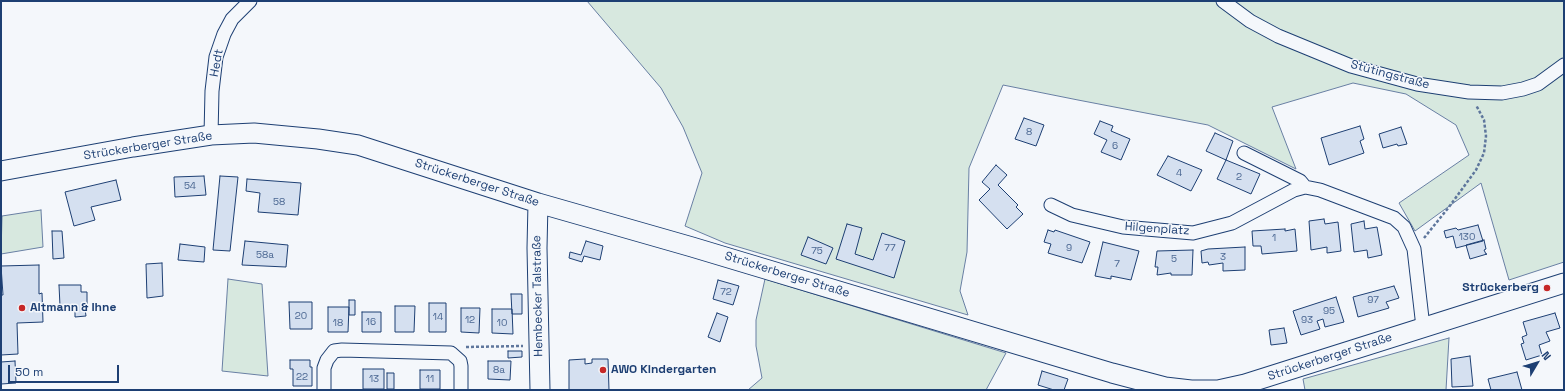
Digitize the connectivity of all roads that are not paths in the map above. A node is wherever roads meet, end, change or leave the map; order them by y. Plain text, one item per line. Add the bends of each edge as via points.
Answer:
1 (250, 1) edge
2 (1223, 1) edge
3 (1564, 65) edge
4 (211, 135) junction
5 (1244, 153) dead end
6 (1, 171) edge
7 (1305, 187) junction
8 (538, 202) junction
9 (1051, 205) dead end
10 (1564, 283) edge
11 (1422, 328) junction
12 (324, 390) edge
13 (461, 390) edge
14 (540, 390) edge

1 - 4 street, Hedt via 232,19 216,57
2 - 3 street, Stütingstraße via 1250,21 1278,36 1351,66 1417,84 1469,92 1502,93 1538,84
4 - 6 main road, Strückerberger Straße
4 - 8 main road, Strückerberger Straße via 254,133 318,138 358,145
5 - 7 street via 1300,181
7 - 9 street, Hilgenplatz via 1275,199 1232,222 1193,233 1123,228 1072,216
7 - 11 street via 1320,190 1394,218 1404,227 1414,249
8 - 11 main road, Strückerberger Straße via 1166,387 1218,390 1245,384
8 - 14 main road, Hembecker Talstraße
10 - 11 main road, Strückerberger Straße
12 - 13 street via 326,360 334,351 342,350 451,353 461,366

